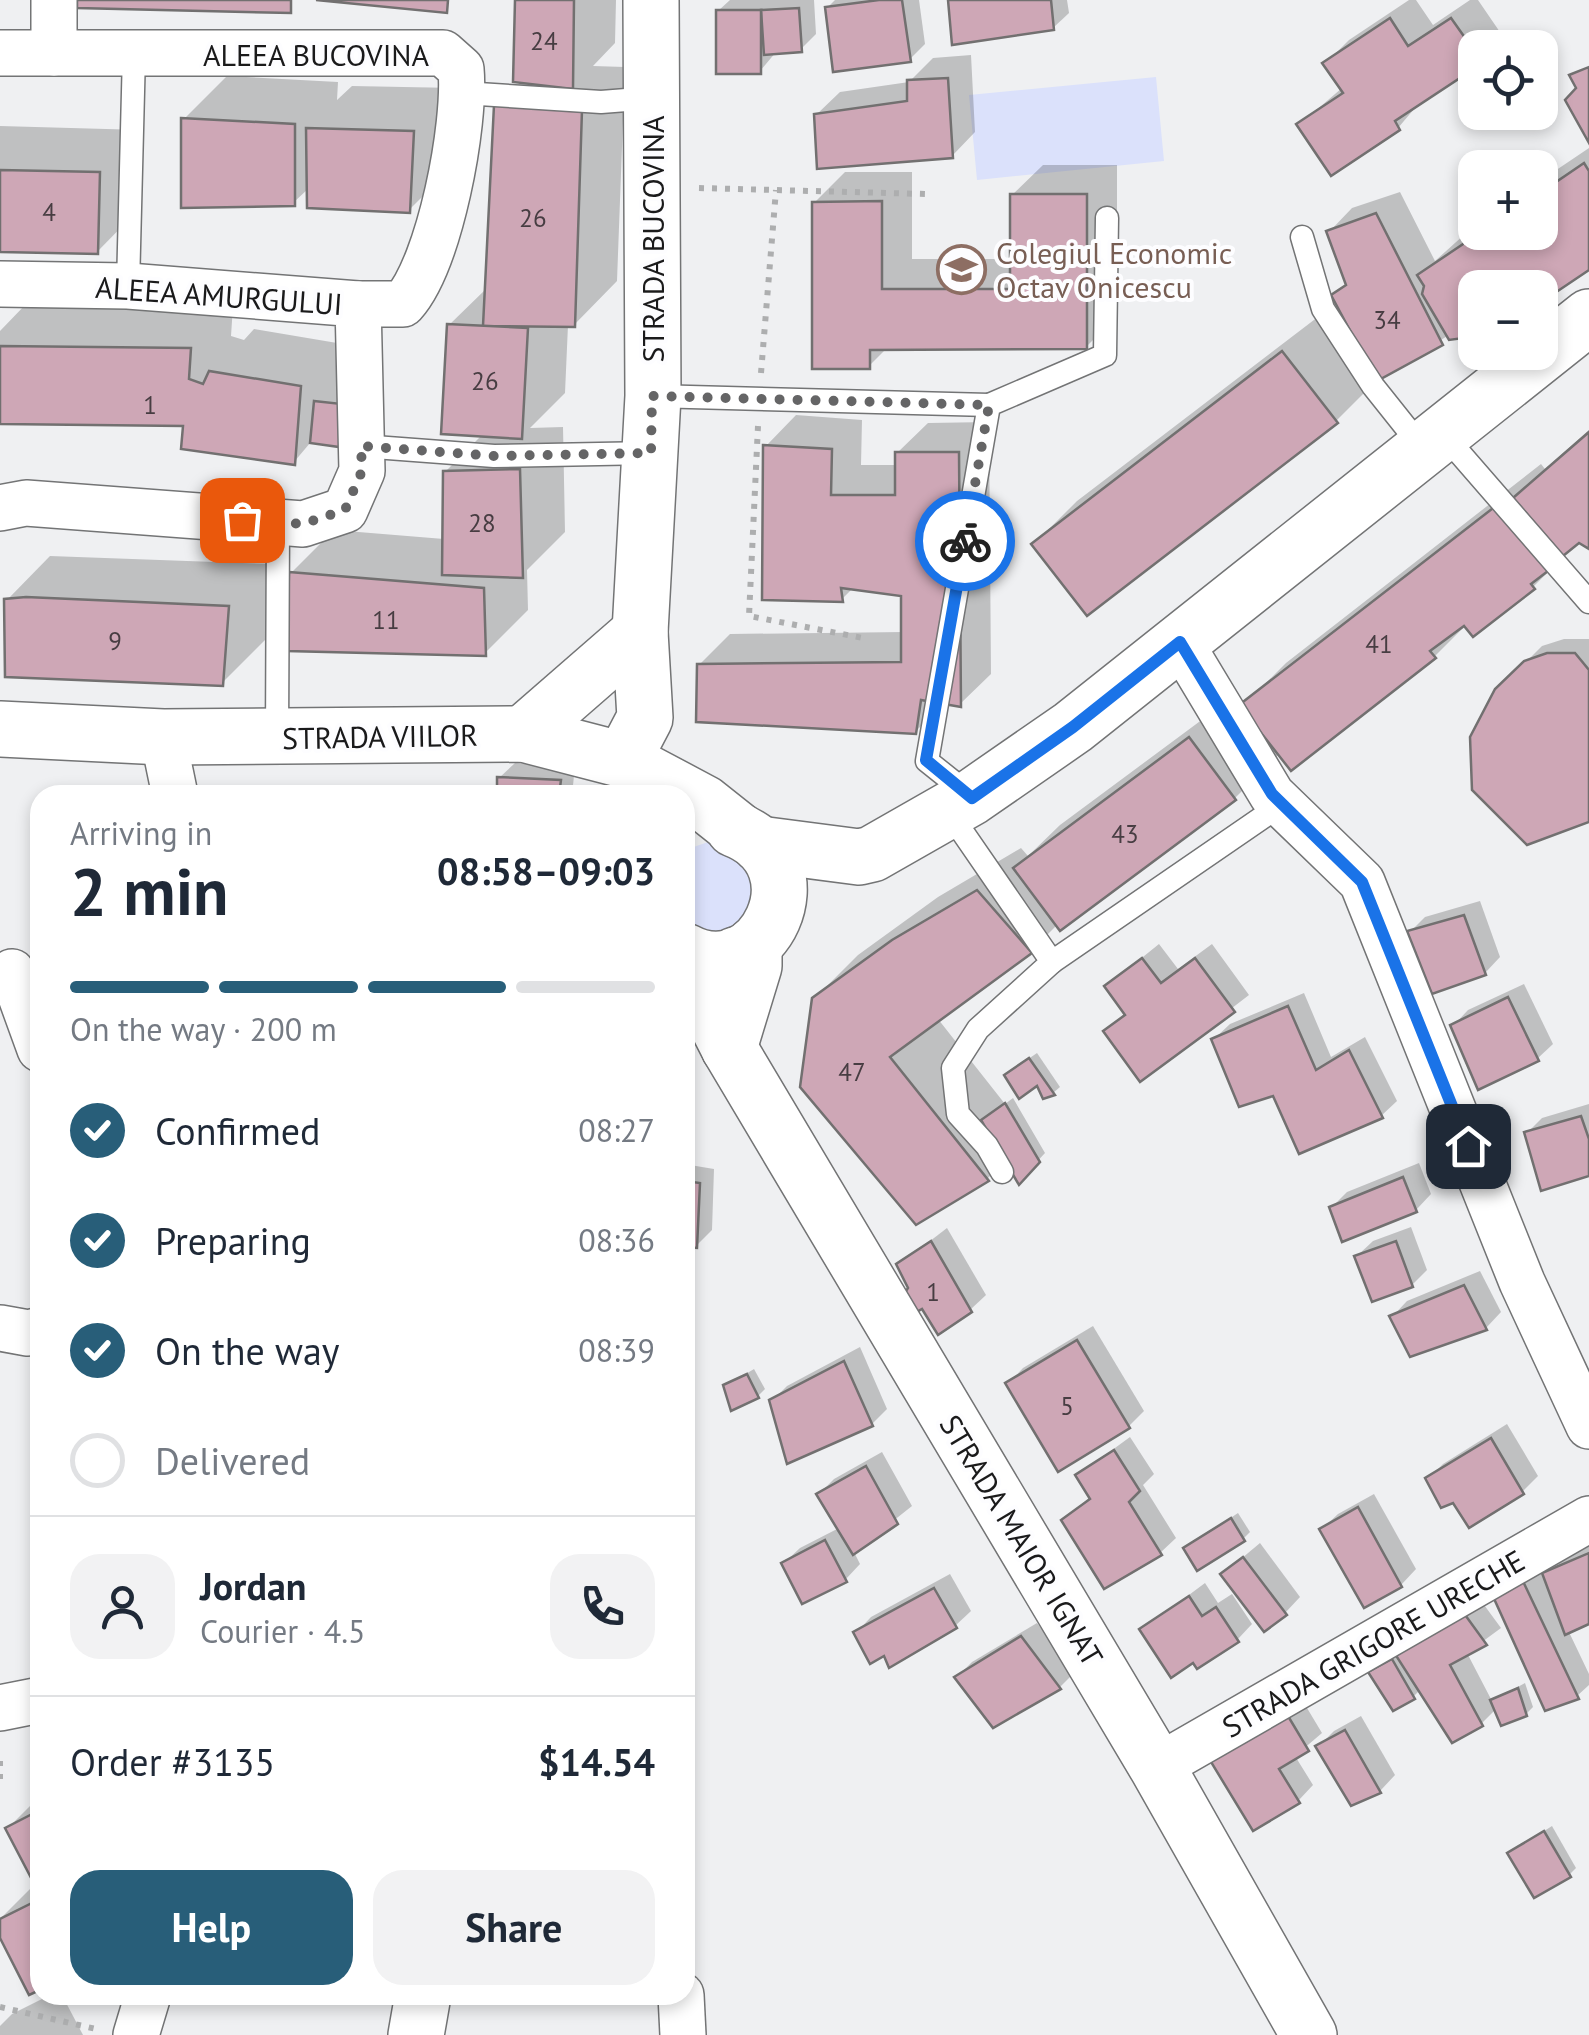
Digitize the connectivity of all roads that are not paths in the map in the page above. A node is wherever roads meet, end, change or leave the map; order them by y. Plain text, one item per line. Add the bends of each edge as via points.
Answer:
1 (54, 0) edge
2 (650, 0) edge
3 (0, 53) edge
4 (54, 53) junction
5 (134, 53) junction
6 (463, 93) junction
7 (652, 98) junction
8 (1107, 218) dead end
9 (1302, 237) dead end
10 (0, 284) edge
11 (128, 286) junction
12 (358, 304) junction
13 (1589, 317) edge
14 (652, 396) junction
15 (989, 405) junction
16 (1433, 442) junction
17 (361, 446) junction
18 (651, 453) junction
19 (0, 508) edge
20 (278, 522) junction
21 (1589, 602) edge
22 (640, 632) junction
23 (1180, 642) junction
24 (0, 729) edge
25 (523, 734) junction
26 (277, 736) junction
27 (163, 738) junction
28 (634, 758) edge
29 (173, 785) edge
30 (668, 785) edge
31 (960, 804) junction
32 (1282, 804) junction
33 (695, 807) edge
34 (722, 828) edge
35 (859, 857) junction
36 (1052, 962) junction
37 (717, 963) edge
38 (18, 970) edge
39 (30, 1013) edge
40 (1002, 1172) dead end
41 (0, 1328) edge
42 (30, 1333) edge
43 (1589, 1426) edge
44 (1589, 1519) edge
45 (30, 1702) edge
46 (0, 1708) edge
47 (1158, 1767) junction
48 (141, 2005) edge
49 (420, 2005) edge
50 (681, 2005) edge
51 (120, 2033) edge
52 (416, 2035) edge
53 (683, 2035) edge
54 (1309, 2035) edge

1 - 4 street
2 - 7 street, STRADA BUCOVINA
3 - 4 street, ALEEA BUCOVINA
4 - 5 street, ALEEA BUCOVINA
5 - 6 street, ALEEA BUCOVINA via 443,54 460,69
5 - 11 lane
6 - 7 lane via 602,102
6 - 12 street, ALEEA BUCOVINA via 445,199 421,284 404,304
7 - 14 street, STRADA BUCOVINA
8 - 15 lane via 1105,355
9 - 16 lane via 1323,309 1373,386
10 - 11 street, ALEEA AMURGULUI
11 - 12 street, ALEEA AMURGULUI
12 - 17 street, ALEEA AMURGULUI
13 - 16 street
14 - 15 lane
14 - 18 street, STRADA BUCOVINA
15 - 31 lane via 926,760
16 - 21 lane
16 - 23 street
17 - 18 lane via 494,456
17 - 20 street, ALEEA AMURGULUI via 362,471 345,510 303,524
18 - 22 street, STRADA BUCOVINA
19 - 20 street, ALEEA AMURGULUI via 26,503
20 - 26 lane
22 - 25 street
22 - 28 street, STRADA BUCOVINA
23 - 31 street
23 - 32 street
24 - 27 street, STRADA VIILOR
25 - 26 street, STRADA VIILOR
25 - 28 street, STRADA VIILOR
26 - 27 street, STRADA VIILOR
27 - 29 street
28 - 30 street, STRADA VIILOR
31 - 35 street
31 - 36 lane
32 - 36 lane
32 - 43 street via 1362,882 1522,1282
33 - 34 street, STRADA VIILOR
34 - 35 street
34 - 37 street via 780,882
35 - 37 street
36 - 40 lane via 978,1029 952,1068 958,1114
37 - 47 street, STRADA MAIOR IGNAT via 729,1048
38 - 39 street
41 - 42 street
44 - 47 street, STRADA GRIGORE URECHE
45 - 46 street
47 - 54 street, STRADA MAIOR IGNAT
48 - 51 street
49 - 52 street
50 - 53 street

